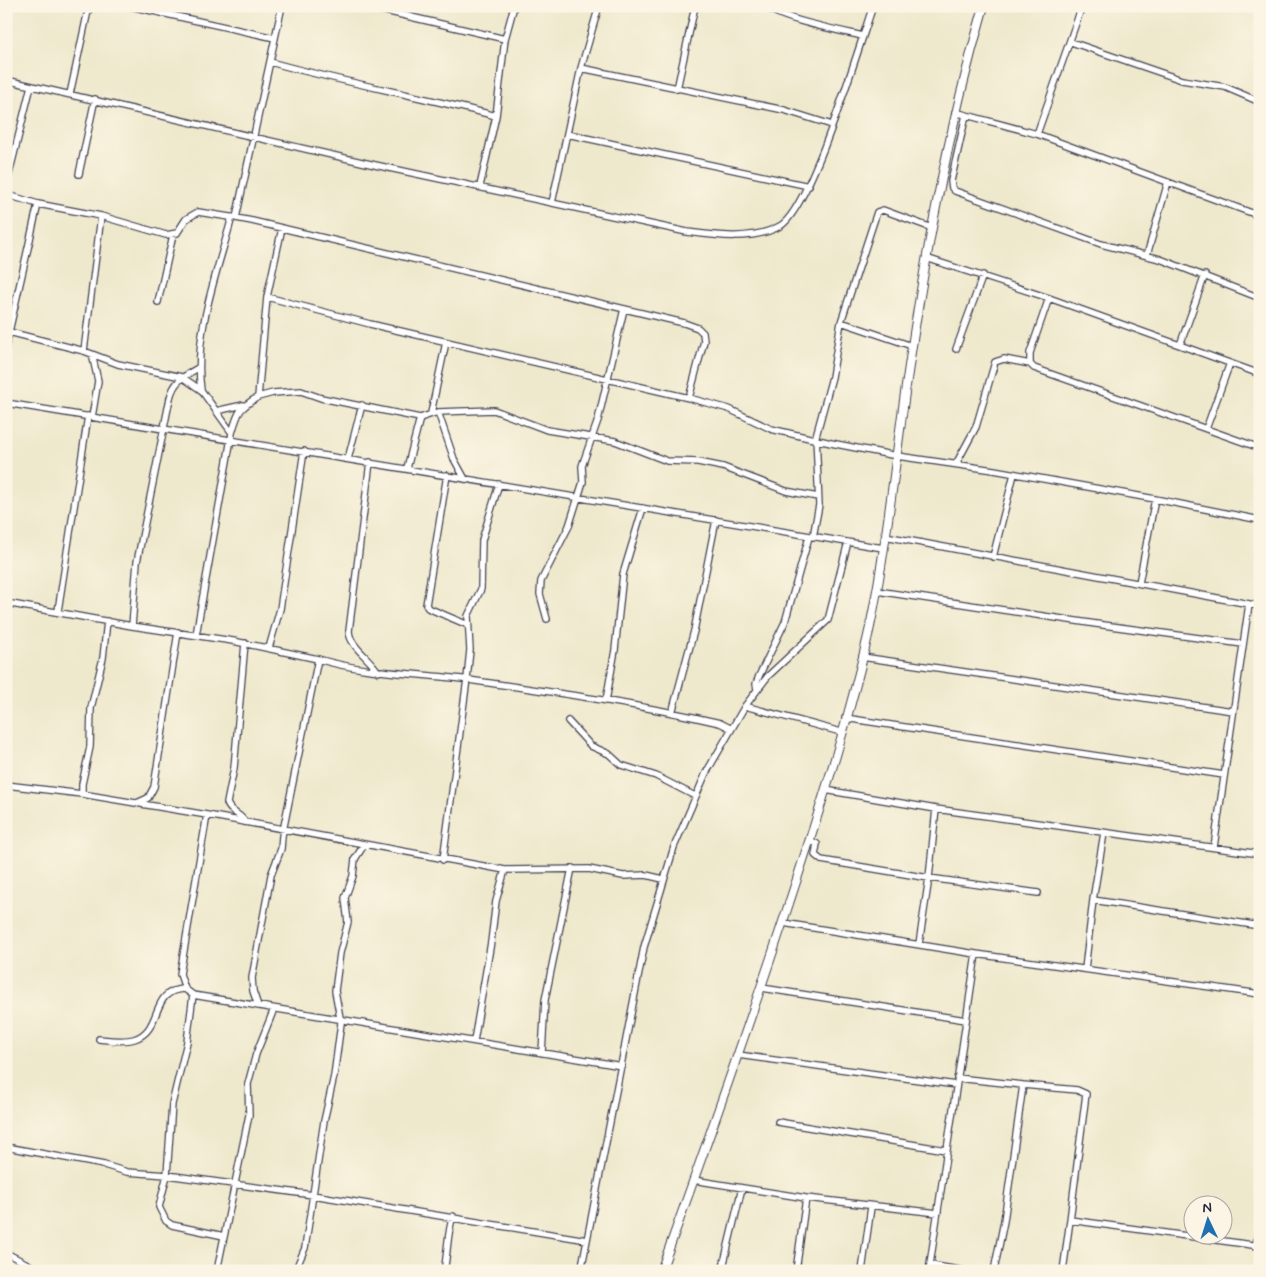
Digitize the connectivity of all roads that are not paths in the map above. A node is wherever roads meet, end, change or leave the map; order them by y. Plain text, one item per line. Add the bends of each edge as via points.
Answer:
1 (89, 6) edge
2 (130, 6) edge
3 (282, 6) edge
4 (364, 6) edge
5 (514, 6) edge
6 (599, 6) edge
7 (695, 6) edge
8 (767, 6) edge
9 (873, 6) edge
10 (984, 6) edge
11 (1082, 6) edge
12 (863, 36) junction
13 (275, 38) junction
14 (505, 39) junction
15 (1071, 42) junction
16 (270, 62) junction
17 (581, 68) junction
18 (6, 80) edge
19 (31, 86) junction
20 (678, 89) junction
21 (70, 94) junction
22 (95, 99) junction
23 (1260, 102) edge
24 (954, 112) junction
25 (966, 115) junction
26 (496, 116) junction
27 (832, 125) junction
28 (567, 134) junction
29 (1037, 134) junction
30 (254, 136) junction
31 (78, 174) dead end
32 (1168, 182) junction
33 (6, 186) edge
34 (480, 186) junction
35 (809, 186) junction
36 (6, 190) edge
37 (552, 203) junction
38 (38, 204) junction
39 (101, 216) junction
40 (1260, 216) edge
41 (234, 217) junction
42 (282, 228) junction
43 (932, 228) junction
44 (173, 234) junction
45 (1147, 255) junction
46 (926, 258) junction
47 (1206, 275) junction
48 (984, 276) junction
49 (268, 298) junction
50 (1049, 298) junction
51 (1260, 298) edge
52 (158, 302) dead end
53 (624, 310) junction
54 (841, 322) junction
55 (9, 329) edge
56 (446, 342) junction
57 (6, 345) edge
58 (1180, 345) junction
59 (912, 346) junction
60 (956, 349) dead end
61 (84, 352) junction
62 (92, 354) junction
63 (1230, 363) junction
64 (1030, 364) junction
65 (198, 368) junction
66 (1260, 374) edge
67 (182, 377) junction
68 (608, 378) junction
69 (201, 390) junction
70 (258, 397) junction
71 (689, 398) junction
72 (6, 404) edge
73 (362, 405) junction
74 (243, 406) junction
75 (216, 411) junction
76 (438, 412) junction
77 (431, 413) junction
78 (90, 416) junction
79 (420, 418) junction
80 (1206, 428) junction
81 (164, 429) junction
82 (232, 433) junction
83 (593, 437) junction
84 (231, 440) junction
85 (816, 440) junction
86 (1260, 448) edge
87 (304, 451) junction
88 (897, 456) junction
89 (348, 459) junction
90 (370, 462) junction
91 (956, 464) junction
92 (407, 468) junction
93 (1014, 474) junction
94 (447, 476) junction
95 (465, 479) junction
96 (499, 484) junction
97 (818, 497) junction
98 (577, 498) junction
99 (1155, 499) junction
100 (643, 508) junction
101 (716, 520) junction
102 (1260, 520) edge
103 (886, 536) junction
104 (811, 537) junction
105 (848, 542) junction
106 (883, 548) junction
107 (993, 557) junction
108 (1138, 583) junction
109 (877, 591) junction
110 (6, 603) edge
111 (1249, 604) junction
112 (1260, 606) edge
113 (58, 611) junction
114 (547, 619) dead end
115 (107, 622) junction
116 (468, 625) junction
117 (132, 626) junction
118 (178, 632) junction
119 (196, 635) junction
120 (245, 643) junction
121 (1243, 644) junction
122 (269, 648) junction
123 (862, 657) junction
124 (318, 659) junction
125 (378, 672) junction
126 (467, 680) junction
127 (757, 689) junction
128 (606, 701) junction
129 (745, 706) junction
130 (1233, 711) junction
131 (672, 713) junction
132 (845, 718) junction
133 (568, 721) dead end
134 (730, 728) junction
135 (841, 732) junction
136 (1224, 775) junction
137 (6, 785) edge
138 (825, 790) junction
139 (82, 794) junction
140 (695, 796) junction
141 (137, 803) junction
142 (936, 809) junction
143 (207, 815) junction
144 (245, 822) junction
145 (284, 829) junction
146 (1104, 833) junction
147 (810, 840) junction
148 (364, 844) junction
149 (1214, 847) junction
150 (1260, 854) edge
151 (443, 860) junction
152 (572, 868) junction
153 (504, 870) junction
154 (929, 878) junction
155 (663, 879) junction
156 (1038, 894) dead end
157 (1093, 900) junction
158 (782, 923) junction
159 (1260, 926) edge
160 (919, 944) junction
161 (976, 954) junction
162 (1085, 969) junction
163 (762, 988) junction
164 (185, 989) junction
165 (1260, 994) edge
166 (193, 995) junction
167 (258, 1006) junction
168 (274, 1009) junction
169 (340, 1020) junction
170 (966, 1020) junction
171 (99, 1039) dead end
172 (474, 1042) junction
173 (542, 1053) junction
174 (738, 1055) junction
175 (622, 1066) junction
176 (956, 1082) junction
177 (1023, 1085) junction
178 (778, 1122) dead end
179 (6, 1148) edge
180 (946, 1150) junction
181 (167, 1175) junction
182 (693, 1180) junction
183 (236, 1184) junction
184 (742, 1188) junction
185 (313, 1195) junction
186 (806, 1198) junction
187 (871, 1207) junction
188 (938, 1213) junction
189 (453, 1216) junction
190 (1070, 1220) junction
191 (1260, 1220) edge
192 (224, 1236) junction
193 (587, 1240) junction
194 (1258, 1246) edge
195 (6, 1253) edge
196 (930, 1268) edge
197 (41, 1271) edge
198 (217, 1271) edge
199 (295, 1271) edge
200 (444, 1271) edge
201 (581, 1271) edge
202 (661, 1271) edge
203 (722, 1271) edge
204 (796, 1271) edge
205 (862, 1271) edge
206 (965, 1271) edge
207 (994, 1271) edge
208 (1063, 1271) edge

1 - 21 street
2 - 13 street
3 - 13 street
4 - 14 street
5 - 14 street
6 - 17 street
7 - 20 street
8 - 12 street via 787,17
9 - 12 street
10 - 24 street
11 - 15 street
12 - 27 street
13 - 16 street
14 - 26 street
15 - 23 street via 1182,80 1225,87
15 - 29 street
16 - 26 street
16 - 30 street
17 - 20 street
17 - 28 street
18 - 19 street
19 - 21 street
19 - 33 street
20 - 27 street via 790,111
21 - 22 street
22 - 30 street
22 - 31 street
24 - 25 street
24 - 43 street
25 - 29 street
25 - 45 street via 951,181 955,191 1101,244
26 - 34 street
27 - 35 street
28 - 35 street
28 - 37 street
29 - 32 street
30 - 34 street
30 - 41 street
32 - 40 street
32 - 45 street
34 - 37 street
35 - 37 street via 798,208 781,226 736,236 687,232
36 - 38 street via 11,196
38 - 39 street
38 - 55 street
39 - 44 street via 161,234
39 - 61 street
41 - 42 street
41 - 44 street via 198,212
41 - 65 street via 214,280
42 - 49 street
42 - 53 street
43 - 46 street
43 - 54 street via 878,211
44 - 52 street
45 - 47 street
46 - 48 street
46 - 59 street
47 - 51 street
47 - 58 street
48 - 50 street
48 - 60 street
49 - 56 street
49 - 70 street
50 - 58 street
50 - 64 street via 1030,353
53 - 68 street
53 - 71 street via 701,330 704,341
54 - 59 street
54 - 85 street via 832,377
55 - 57 street
55 - 61 street
56 - 68 street
56 - 77 street
58 - 63 street
59 - 88 street
61 - 62 street
62 - 67 street via 118,364
62 - 78 street via 98,381
63 - 66 street
63 - 80 street
64 - 80 street via 1047,373
64 - 91 street via 1004,359 995,362 976,427
65 - 67 street
65 - 69 street
67 - 69 street
67 - 81 street via 172,390
68 - 71 street
68 - 83 street
69 - 75 street
70 - 73 street via 301,391
70 - 74 street
71 - 85 street via 729,409 770,429
72 - 78 street
73 - 79 street
73 - 89 street
74 - 75 street
74 - 82 street
75 - 82 street
76 - 77 street
76 - 83 street via 494,410 547,430
76 - 95 street via 454,459
77 - 79 street
78 - 81 street
78 - 113 street
79 - 92 street
80 - 86 street
81 - 84 street
81 - 117 street via 137,562
82 - 84 street
83 - 97 street via 615,441 667,461 723,467 786,491
83 - 98 street via 583,464 583,482
84 - 87 street
84 - 119 street
85 - 88 street
85 - 97 street
87 - 89 street
87 - 122 street via 283,590
88 - 91 street
88 - 103 street
89 - 90 street
90 - 92 street
90 - 125 street via 349,631 353,645 368,657
91 - 93 street
92 - 94 street
93 - 99 street
93 - 107 street
94 - 95 street
94 - 116 street via 426,605
95 - 96 street
96 - 98 street
96 - 116 street via 482,540 482,582 468,612
97 - 104 street via 818,512
98 - 100 street
98 - 114 street via 569,526 541,581 540,594
99 - 102 street
99 - 108 street
100 - 101 street
100 - 128 street via 623,574
101 - 104 street
101 - 131 street via 694,631
103 - 106 street
103 - 107 street
104 - 105 street
104 - 127 street via 785,622 759,676
105 - 106 street
105 - 127 street via 828,620
106 - 109 street
107 - 108 street
108 - 111 street
109 - 121 street
109 - 123 street
110 - 113 street
111 - 112 street
111 - 121 street
113 - 115 street
115 - 117 street
115 - 139 street via 103,658 91,708 90,746
116 - 126 street
117 - 118 street
118 - 119 street
118 - 141 street via 154,787 148,798
119 - 120 street
120 - 122 street
120 - 144 street via 234,768 227,803 232,812
121 - 130 street
122 - 124 street
123 - 130 street
123 - 132 street
124 - 125 street
124 - 145 street
125 - 126 street
126 - 128 street
126 - 151 street
127 - 129 street
128 - 131 street
129 - 134 street
129 - 135 street
130 - 136 street
131 - 134 street
132 - 135 street
132 - 136 street
133 - 140 street via 591,746 622,765 656,776
134 - 140 street
135 - 138 street
136 - 149 street
137 - 139 street
138 - 142 street
138 - 147 street
139 - 141 street
140 - 155 street
141 - 143 street
142 - 146 street
142 - 154 street
143 - 144 street
143 - 164 street via 180,974
144 - 145 street
145 - 148 street
145 - 167 street via 271,875 252,978
146 - 149 street
146 - 157 street
147 - 154 street via 817,844 815,855 818,859
147 - 158 street
148 - 151 street
148 - 169 street via 356,856 345,898 348,922 335,991
149 - 150 street
151 - 153 street
152 - 153 street
152 - 155 street via 623,876 646,874
152 - 173 street via 545,1000
153 - 172 street via 496,901
154 - 156 street
154 - 160 street
155 - 175 street via 644,947
157 - 159 street
157 - 162 street
158 - 160 street
158 - 163 street
160 - 161 street
161 - 162 street
161 - 170 street
162 - 165 street
163 - 170 street
163 - 174 street
164 - 166 street
164 - 171 street via 167,992 150,1026 141,1036 128,1040
166 - 167 street
166 - 181 street via 187,1042 172,1104
167 - 168 street
168 - 169 street
168 - 183 street via 248,1084 249,1115
169 - 172 street
169 - 185 street via 334,1076
170 - 176 street
172 - 173 street
173 - 175 street
174 - 176 street
174 - 182 street
175 - 193 street
176 - 177 street
176 - 180 street
177 - 190 street via 1080,1090 1086,1094
177 - 207 street
178 - 180 street
179 - 181 street via 127,1172
180 - 188 street
181 - 183 street
181 - 192 street via 159,1207 166,1221 181,1228
182 - 184 street
182 - 202 street
183 - 185 street
183 - 192 street
184 - 186 street
184 - 203 street
185 - 189 street
185 - 199 street via 305,1248
186 - 187 street
186 - 204 street
187 - 188 street
187 - 205 street
188 - 196 street
189 - 193 street
189 - 200 street via 448,1229 449,1246
190 - 194 street
190 - 208 street
191 - 194 street
192 - 198 street
193 - 201 street
195 - 197 street
196 - 206 street

